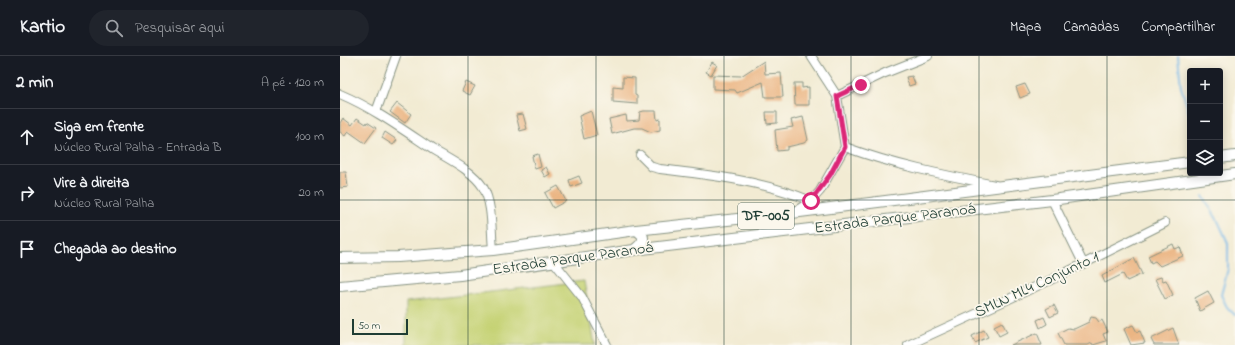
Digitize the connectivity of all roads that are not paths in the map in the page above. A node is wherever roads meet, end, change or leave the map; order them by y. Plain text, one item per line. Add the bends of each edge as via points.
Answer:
1 (396, 56) edge
2 (811, 56) edge
3 (928, 56) edge
4 (340, 94) edge
5 (837, 96) junction
6 (376, 112) junction
7 (845, 147) junction
8 (640, 155) dead end
9 (1235, 156) edge
10 (1223, 158) edge
11 (1187, 162) edge
12 (1235, 174) edge
13 (1002, 187) junction
14 (1052, 200) junction
15 (811, 201) junction
16 (792, 213) junction
17 (1165, 223) dead end
18 (636, 230) junction
19 (493, 250) junction
20 (634, 250) junction
21 (340, 258) edge
22 (554, 262) junction
23 (1083, 263) junction
24 (340, 286) edge
25 (917, 343) edge
26 (607, 345) edge
27 (908, 345) edge

1 - 6 street
2 - 5 street
3 - 5 street
4 - 6 street
5 - 7 street
6 - 19 street via 463,168 478,181 489,204
7 - 13 street via 907,166
7 - 15 street via 830,175
8 - 15 street via 652,166 660,169 768,186
9 - 10 main road
11 - 13 main road, Estrada Parque Paranoá / DF-005
12 - 14 main road, Estrada Parque Paranoá / DF-005
13 - 16 main road, Estrada Parque Paranoá / DF-005
14 - 20 main road, Estrada Parque Paranoá / DF-005
14 - 23 street
15 - 16 street
16 - 18 main road, Estrada Parque Paranoá / DF-005
17 - 23 street, SMLN ML4 Conjunto 1
18 - 19 main road, Estrada Parque Paranoá / DF-005
18 - 20 main road via 644,239
19 - 21 main road, Estrada Parque Paranoá / DF-005 via 398,257
20 - 22 main road, Estrada Parque Paranoá / DF-005
22 - 24 main road, Estrada Parque Paranoá / DF-005 via 453,276
22 - 26 street via 582,297
23 - 25 street, SMLN ML4 Conjunto 1
25 - 27 street, SMLN ML4 Conjunto 1

